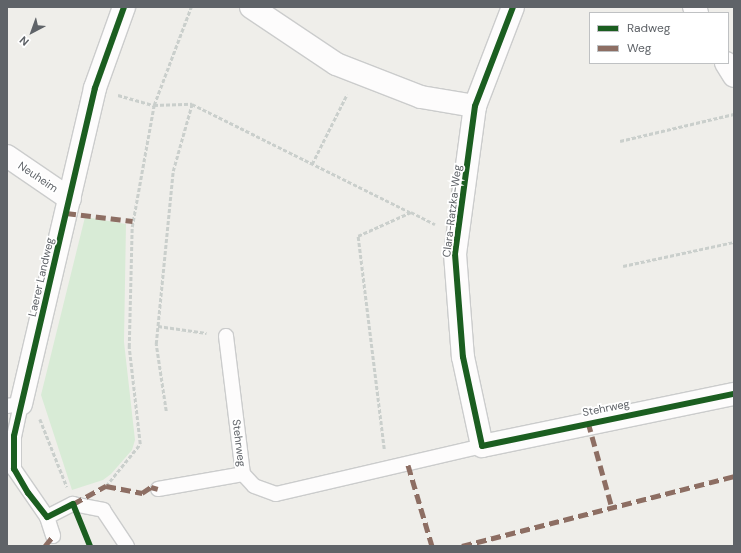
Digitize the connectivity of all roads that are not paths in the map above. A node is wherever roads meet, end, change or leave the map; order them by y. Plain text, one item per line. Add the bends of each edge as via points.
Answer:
1 (124, 7) edge
2 (251, 7) edge
3 (513, 7) edge
4 (727, 64) edge
5 (734, 76) edge
6 (475, 106) junction
7 (7, 156) edge
8 (70, 199) junction
9 (226, 336) road end
10 (734, 394) edge
11 (14, 405) edge
12 (482, 446) junction
13 (244, 474) junction
14 (158, 489) dead end
15 (47, 518) junction
16 (53, 536) dead end
17 (127, 546) edge

1 - 8 street, Laerer Landweg via 95,88
2 - 6 street via 313,49 358,72 421,97
3 - 6 street, Clara-Ratzka-Weg
4 - 5 street
6 - 12 street, Clara-Ratzka-Weg via 455,254 463,358
7 - 8 street, Neuheim
8 - 11 street, Laerer Landweg
9 - 13 lane, Stehrweg
10 - 12 street, Stehrweg
11 - 15 lane, Laerer Landweg via 14,469
12 - 13 lane, Stehrweg via 276,494 254,486
13 - 14 lane
15 - 16 lane, Laerer Landweg
15 - 17 lane via 74,504 103,510

